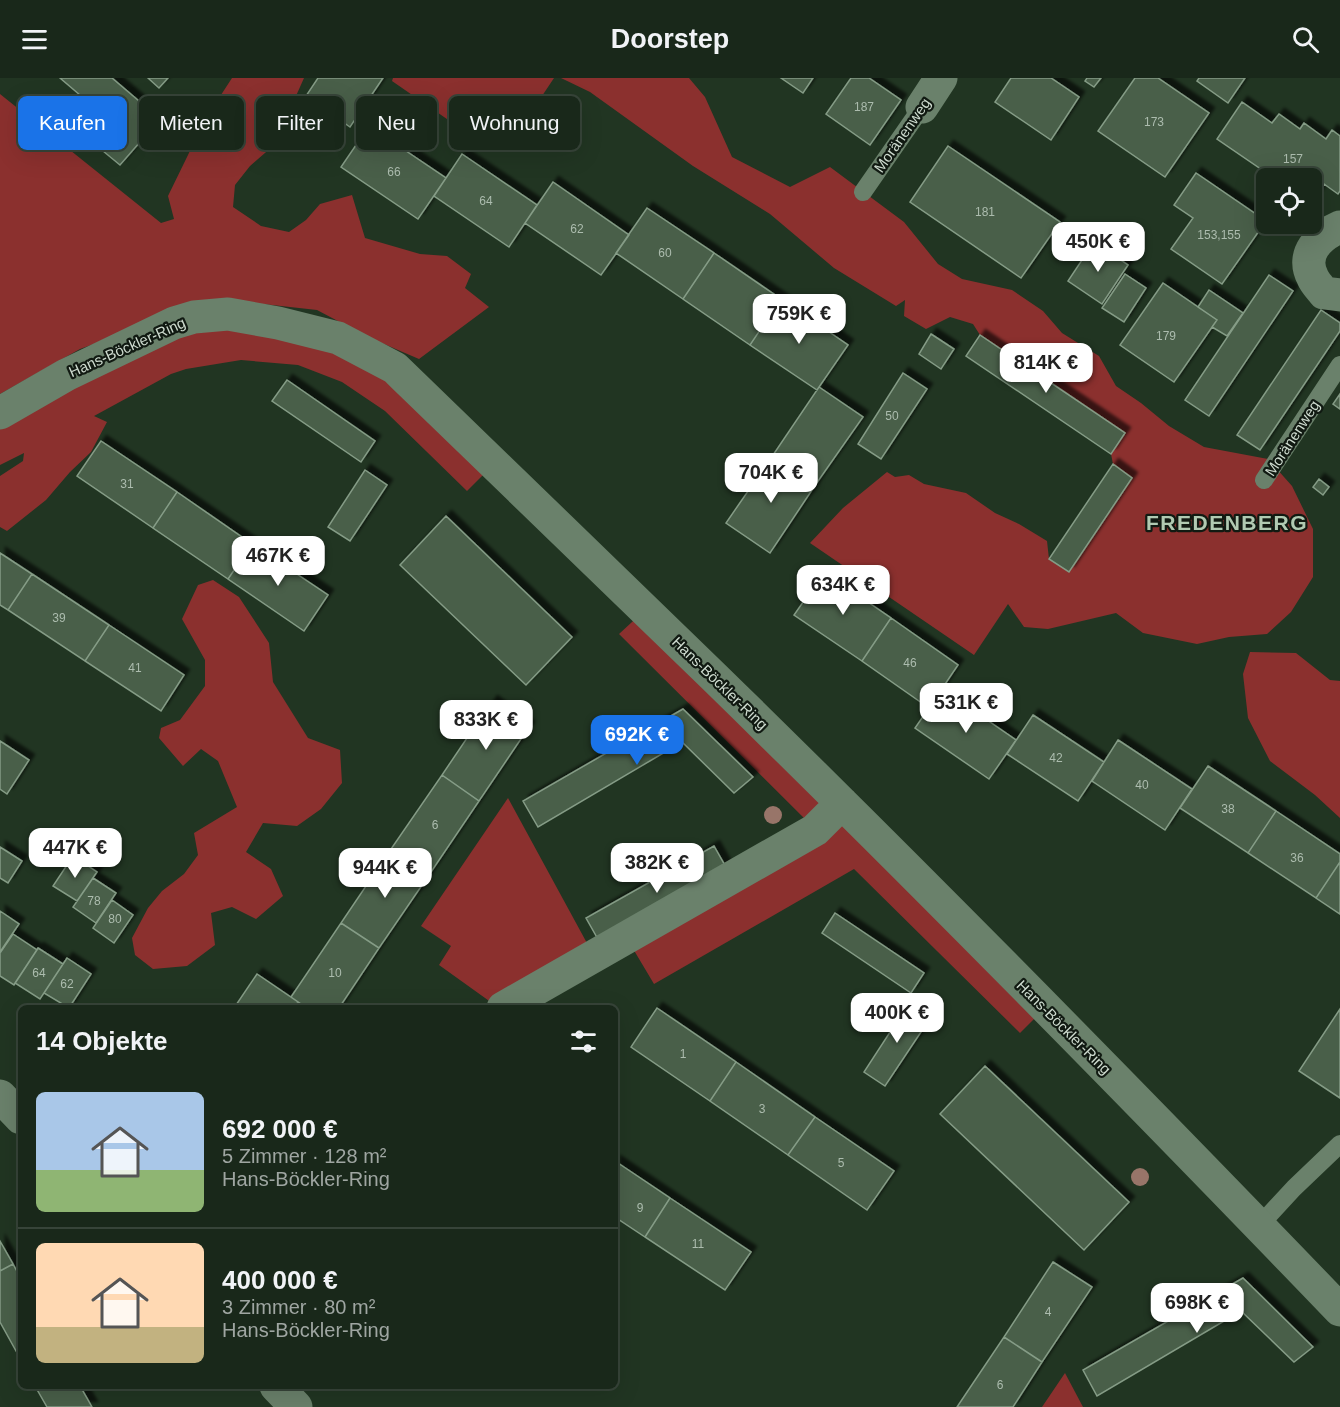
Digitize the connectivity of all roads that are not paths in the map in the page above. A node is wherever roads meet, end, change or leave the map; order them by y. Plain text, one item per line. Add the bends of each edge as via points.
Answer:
1 (941, 78) edge
2 (922, 107) joint
3 (863, 192) dead end
4 (1340, 227) edge
5 (1340, 295) edge
6 (1340, 365) edge
7 (0, 413) edge
8 (1264, 480) dead end
9 (842, 803) junction
10 (508, 1005) edge
11 (0, 1096) edge
12 (18, 1115) edge
13 (1340, 1144) edge
14 (1259, 1226) junction
15 (1340, 1310) edge
16 (279, 1389) edge
17 (296, 1407) edge

1 - 2 street, Moränenweg
2 - 3 lane, Moränenweg
4 - 5 street via 1316,241 1309,260 1312,278 1324,293
6 - 8 lane, Moränenweg
7 - 9 street, Hans-Böckler-Ring via 66,375 194,317 228,314 338,338 395,368
9 - 10 street via 815,830
9 - 14 street, Hans-Böckler-Ring
11 - 12 street
13 - 14 lane
14 - 15 street, Hans-Böckler-Ring
16 - 17 street

